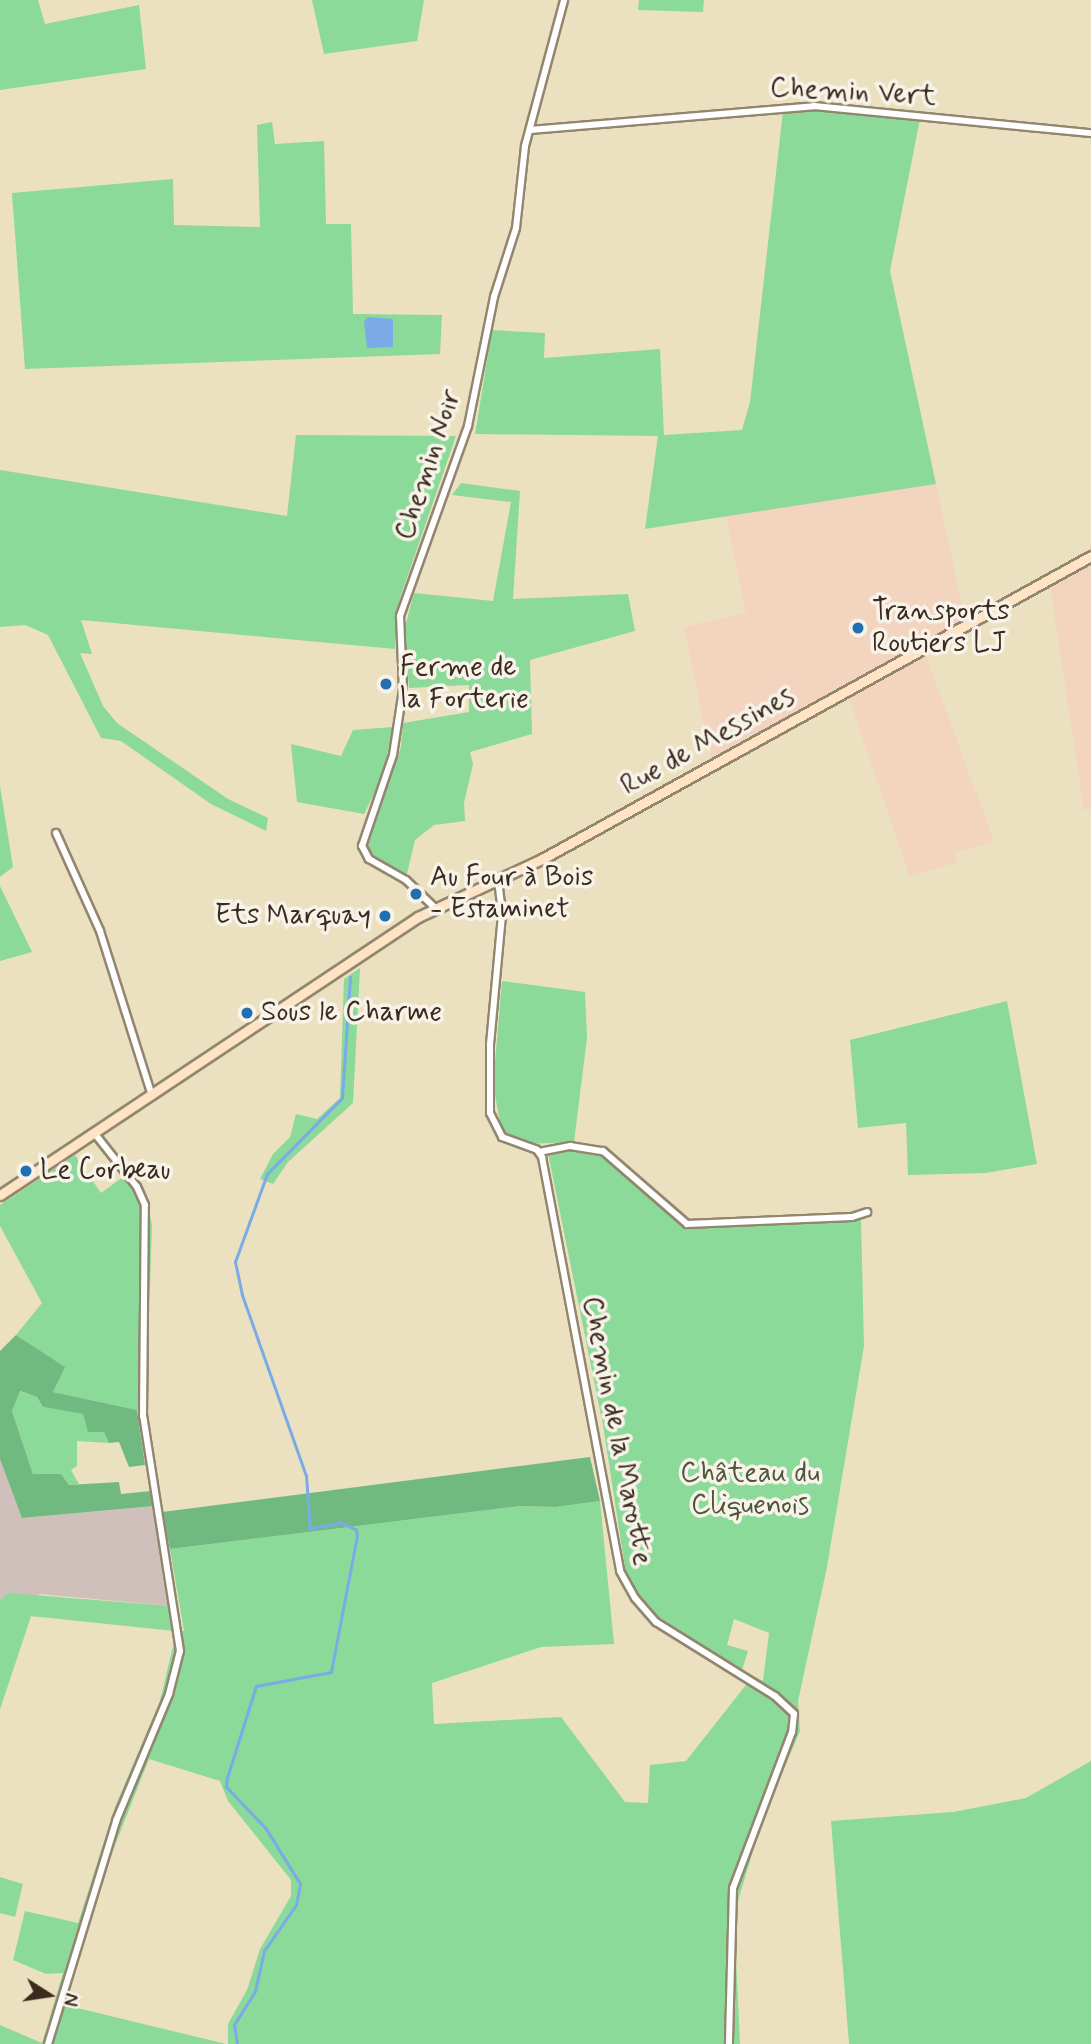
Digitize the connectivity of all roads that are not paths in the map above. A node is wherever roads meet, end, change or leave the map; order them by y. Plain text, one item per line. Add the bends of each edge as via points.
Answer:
1 (564, 0) edge
2 (530, 130) junction
3 (1091, 133) edge
4 (1091, 556) edge
5 (56, 833) dead end
6 (498, 880) junction
7 (435, 908) junction
8 (152, 1096) junction
9 (95, 1134) junction
10 (539, 1152) junction
11 (0, 1195) edge
12 (867, 1212) dead end
13 (48, 2044) edge
14 (729, 2044) edge

1 - 2 street, Chemin Noir
2 - 3 street, Chemin Vert via 804,106
2 - 7 street, Chemin Noir via 516,228 494,297 468,426 400,617 403,690 392,761 362,845 369,859 406,880
4 - 6 main road, Rue de Messines
5 - 8 street via 100,932
6 - 7 main road, Rue de Messines
6 - 10 street via 502,915 489,1061 490,1112 502,1137
7 - 8 main road, Rue de Messines
8 - 9 main road, Rue de Messines
9 - 11 main road, Rue de Messines
9 - 13 street via 142,1194 148,1245 143,1416 180,1651 166,1702 116,1821
10 - 12 street via 570,1146 603,1151 687,1224 852,1217
10 - 14 street, Chemin de la Marotte via 622,1578 656,1622 783,1702 794,1718 733,1888

